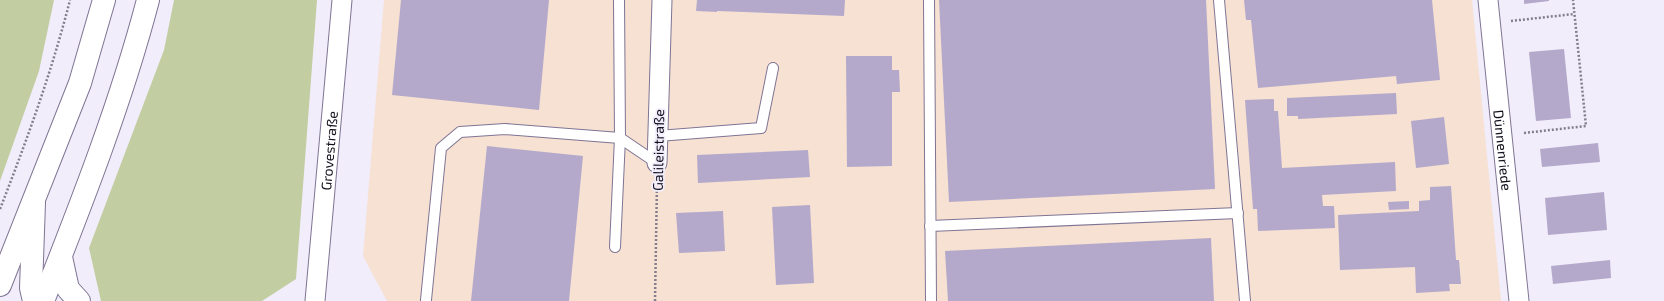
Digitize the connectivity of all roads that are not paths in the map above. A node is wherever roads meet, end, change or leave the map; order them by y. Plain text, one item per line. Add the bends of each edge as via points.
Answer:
1 (104, 0) edge
2 (148, 0) edge
3 (342, 0) edge
4 (619, 0) edge
5 (662, 0) edge
6 (929, 0) edge
7 (1219, 0) edge
8 (1488, 0) edge
9 (773, 68) dead end
10 (658, 136) junction
11 (620, 138) junction
12 (658, 163) joint
13 (34, 200) junction
14 (1238, 213) junction
15 (930, 226) junction
16 (615, 247) dead end
17 (61, 257) junction
18 (0, 285) edge
19 (426, 300) edge
20 (34, 301) edge
21 (43, 301) edge
22 (79, 301) edge
23 (315, 301) edge
24 (931, 301) edge
25 (1245, 301) edge
26 (1519, 301) edge

1 - 13 main road via 80,83
2 - 17 main road via 119,97
3 - 23 street, Grovestraße
4 - 11 lane
5 - 10 street, Galileistraße
6 - 15 lane
7 - 14 lane
8 - 26 street, Dünnenriede
9 - 10 lane via 761,128
10 - 12 street, Galileistraße
11 - 12 lane
11 - 16 lane
11 - 19 lane via 505,130 460,132 441,148
13 - 18 main road
13 - 20 main road via 31,288
14 - 15 lane
14 - 25 lane
15 - 24 lane
17 - 21 main road
17 - 22 main road via 68,288

